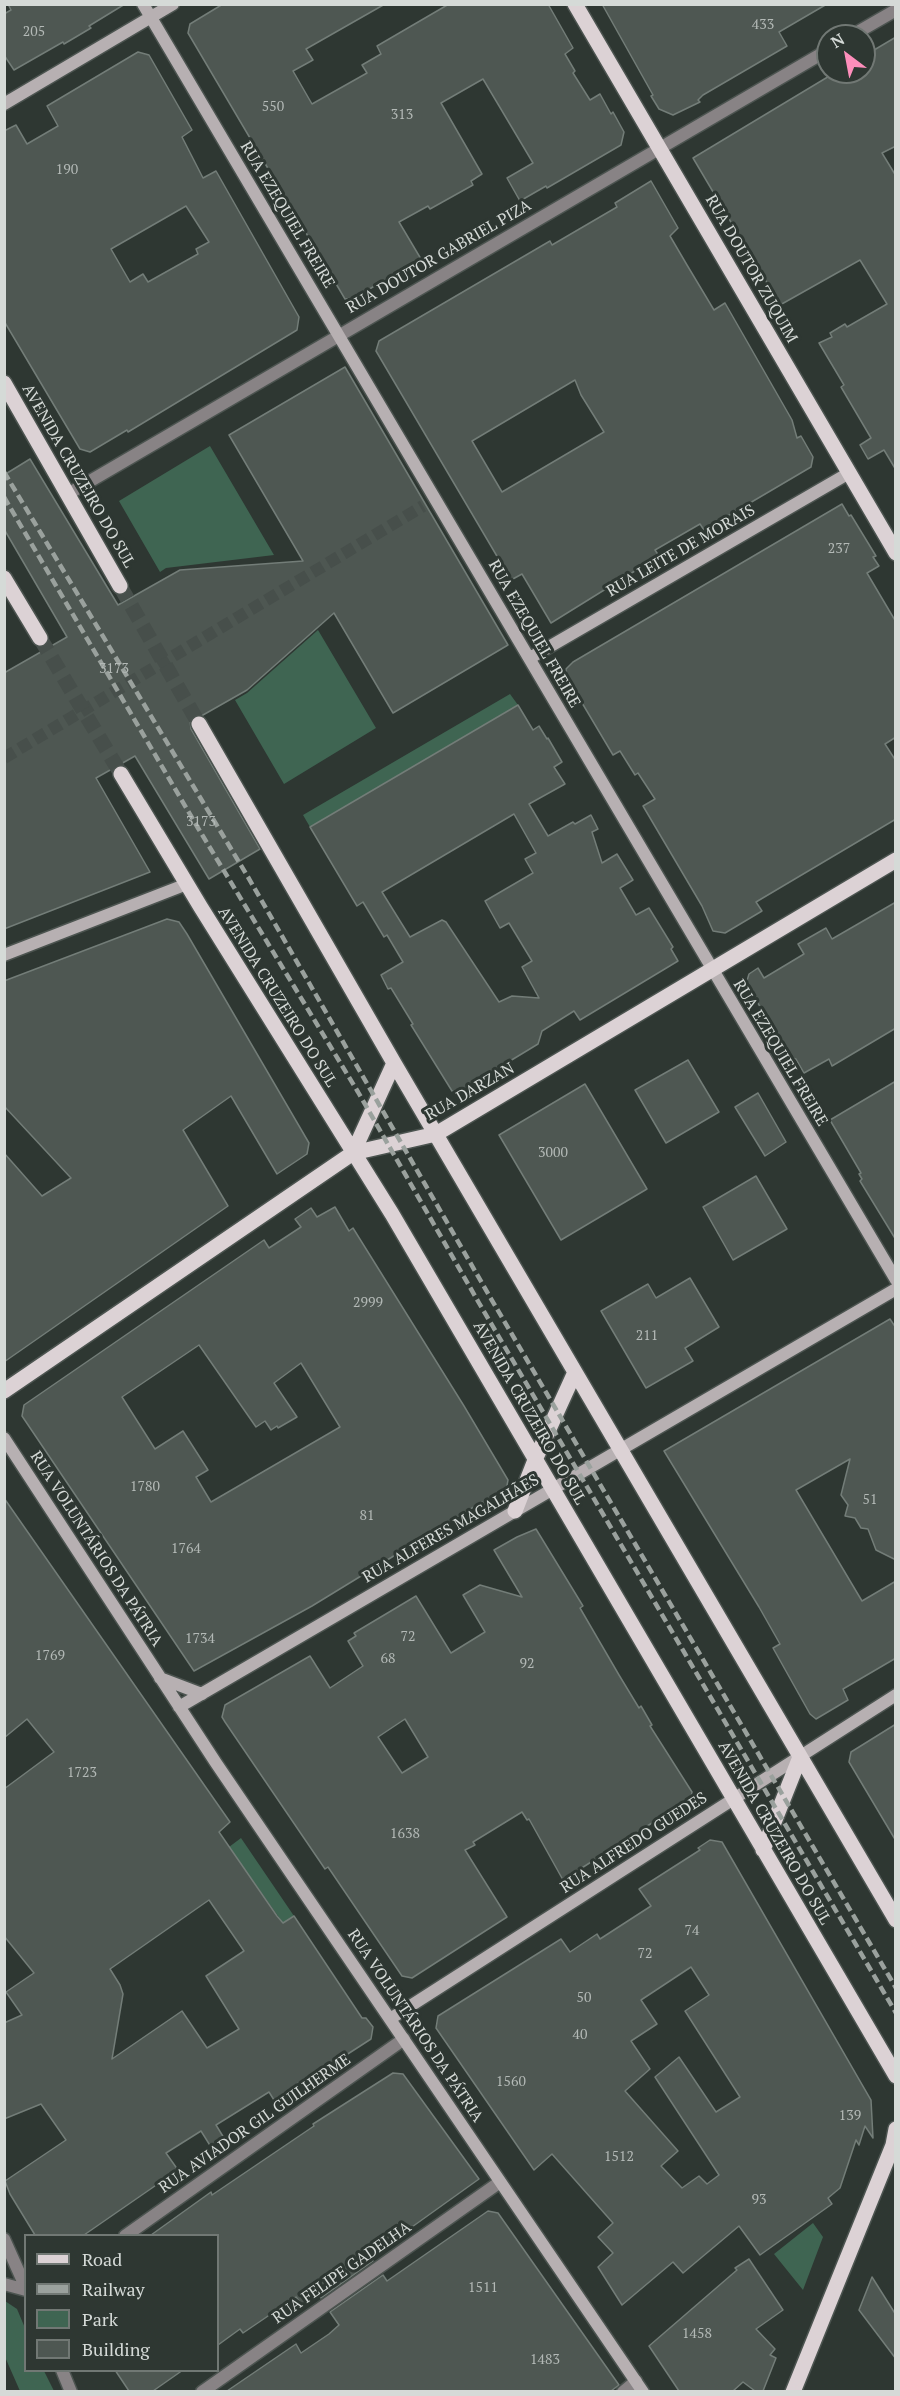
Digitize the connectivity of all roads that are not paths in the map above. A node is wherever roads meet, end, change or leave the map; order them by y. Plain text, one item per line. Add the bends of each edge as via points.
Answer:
1 (143, 4) edge
2 (172, 4) edge
3 (575, 4) edge
4 (896, 10) edge
5 (151, 18) junction
6 (872, 24) edge
7 (816, 57) edge
8 (4, 104) edge
9 (659, 148) junction
10 (339, 334) junction
11 (4, 383) edge
12 (849, 473) junction
13 (68, 494) junction
14 (896, 553) edge
15 (4, 578) edge
16 (120, 586) tunnel mouth
17 (40, 638) tunnel mouth
18 (530, 658) junction
19 (199, 724) tunnel mouth
20 (121, 774) tunnel mouth
21 (896, 860) edge
22 (186, 884) junction
23 (4, 955) edge
24 (711, 970) junction
25 (394, 1064) junction
26 (436, 1134) junction
27 (353, 1153) junction
28 (896, 1280) edge
29 (896, 1289) edge
30 (575, 1372) junction
31 (4, 1391) edge
32 (4, 1438) edge
33 (621, 1450) junction
34 (535, 1460) junction
35 (552, 1489) junction
36 (515, 1511) junction
37 (160, 1678) junction
38 (202, 1694) junction
39 (896, 1695) edge
40 (179, 1707) junction
41 (800, 1757) junction
42 (733, 1799) junction
43 (763, 1850) junction
44 (896, 1920) edge
45 (390, 2019) junction
46 (404, 2039) junction
47 (896, 2076) edge
48 (896, 2129) edge
49 (894, 2144) edge
50 (500, 2182) junction
51 (126, 2234) edge
52 (4, 2239) edge
53 (4, 2284) edge
54 (24, 2284) edge
55 (24, 2289) edge
56 (63, 2372) edge
57 (639, 2386) edge
58 (71, 2391) edge
59 (202, 2391) edge
60 (623, 2391) edge
61 (793, 2391) edge

1 - 5 street, RUA EZEQUIEL FREIRE
2 - 5 street
3 - 9 main road, RUA DOUTOR ZUQUIM
4 - 6 street
5 - 8 street
5 - 10 street, RUA EZEQUIEL FREIRE
7 - 9 street, RUA DOUTOR GABRIEL PIZA
9 - 10 street, RUA DOUTOR GABRIEL PIZA
9 - 12 main road, RUA DOUTOR ZUQUIM
10 - 13 street, RUA DOUTOR GABRIEL PIZA
10 - 18 street, RUA EZEQUIEL FREIRE
11 - 13 main road, AVENIDA CRUZEIRO DO SUL
12 - 14 main road, RUA DOUTOR ZUQUIM
12 - 18 street, RUA LEITE DE MORAIS
13 - 16 main road, AVENIDA CRUZEIRO DO SUL
15 - 17 main road
18 - 24 street, RUA EZEQUIEL FREIRE
19 - 25 main road
20 - 22 main road, AVENIDA CRUZEIRO DO SUL
21 - 24 main road, RUA DARZAN
22 - 23 street
22 - 27 main road, AVENIDA CRUZEIRO DO SUL
24 - 26 main road, RUA DARZAN
24 - 28 street, RUA EZEQUIEL FREIRE
25 - 26 main road
25 - 27 main road
26 - 27 main road, RUA DARZAN
26 - 30 main road
27 - 31 main road, RUA DARZAN
27 - 34 main road, AVENIDA CRUZEIRO DO SUL
29 - 33 street, RUA ALFERES MAGALHÃES
30 - 33 main road
30 - 34 main road
32 - 37 street, RUA VOLUNTÁRIOS DA PÁTRIA
33 - 35 street, RUA ALFERES MAGALHÃES
33 - 41 main road
34 - 35 main road, AVENIDA CRUZEIRO DO SUL
34 - 36 main road
35 - 36 street, RUA ALFERES MAGALHÃES
35 - 42 main road, AVENIDA CRUZEIRO DO SUL
36 - 38 street, RUA ALFERES MAGALHÃES
37 - 38 street
37 - 40 street, RUA VOLUNTÁRIOS DA PÁTRIA
38 - 40 street, RUA ALFERES MAGALHÃES
39 - 41 street, RUA ALFREDO GUEDES
40 - 45 street, RUA VOLUNTÁRIOS DA PÁTRIA
41 - 42 street, RUA ALFREDO GUEDES
41 - 43 main road
41 - 44 main road
42 - 43 main road, AVENIDA CRUZEIRO DO SUL
42 - 45 street, RUA ALFREDO GUEDES
43 - 47 main road, AVENIDA CRUZEIRO DO SUL
45 - 46 street, RUA VOLUNTÁRIOS DA PÁTRIA
46 - 50 street, RUA VOLUNTÁRIOS DA PÁTRIA
46 - 51 street, RUA AVIADOR GIL GUILHERME
48 - 49 main road
49 - 61 main road
50 - 57 street, RUA VOLUNTÁRIOS DA PÁTRIA
50 - 59 street, RUA FELIPE GADELHA
52 - 54 street
53 - 55 street
56 - 58 street
57 - 60 street

